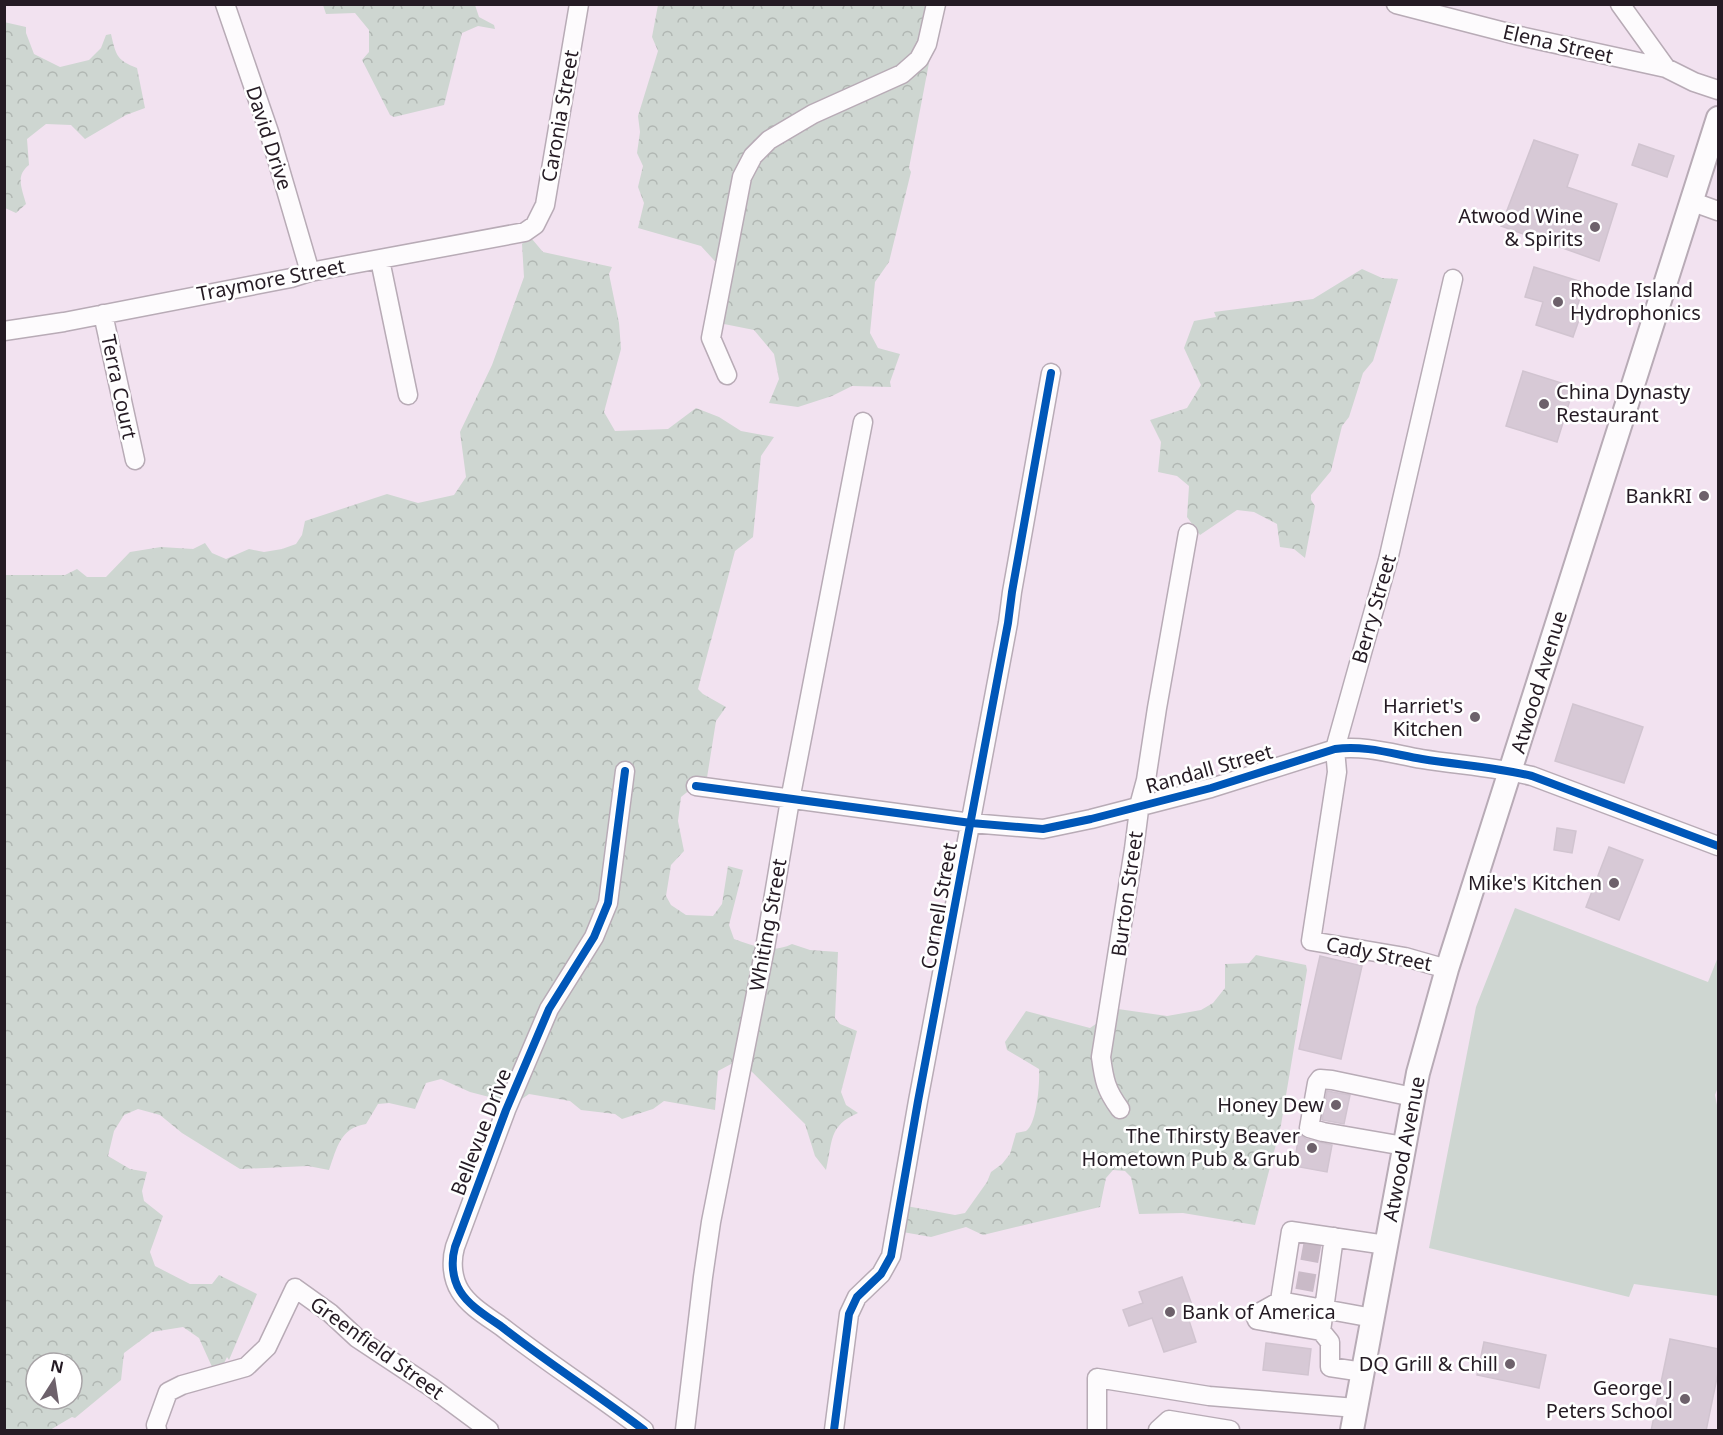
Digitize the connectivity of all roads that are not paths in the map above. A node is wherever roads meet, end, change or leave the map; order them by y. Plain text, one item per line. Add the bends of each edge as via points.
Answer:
1 (225, 4) edge
2 (579, 4) edge
3 (936, 4) edge
4 (1396, 4) edge
5 (1620, 4) edge
6 (1666, 68) junction
7 (1719, 90) edge
8 (1719, 118) edge
9 (1693, 202) junction
10 (1719, 211) edge
11 (535, 225) joint
12 (380, 260) junction
13 (310, 272) junction
14 (1453, 279) dead end
15 (104, 314) junction
16 (4, 331) edge
17 (1051, 373) dead end
18 (726, 375) dead end
19 (408, 395) dead end
20 (863, 422) dead end
21 (135, 460) dead end
22 (1188, 533) dead end
23 (1335, 749) junction
24 (625, 771) dead end
25 (1511, 771) junction
26 (696, 786) dead end
27 (790, 800) junction
28 (1139, 806) junction
29 (971, 823) junction
30 (1719, 846) edge
31 (1311, 941) joint
32 (1447, 969) junction
33 (1413, 1097) junction
34 (1120, 1109) dead end
35 (1404, 1146) junction
36 (1334, 1238) junction
37 (1386, 1245) junction
38 (1280, 1302) junction
39 (1324, 1309) junction
40 (1372, 1318) junction
41 (1321, 1331) junction
42 (1363, 1372) junction
43 (1356, 1408) junction
44 (157, 1431) edge
45 (489, 1431) edge
46 (644, 1431) edge
47 (685, 1431) edge
48 (834, 1431) edge
49 (1097, 1431) edge
50 (1158, 1431) edge
51 (1230, 1431) edge
52 (1352, 1431) edge

1 - 13 street, David Drive via 269,132
2 - 11 street, Caronia Street via 545,205
3 - 18 street via 927,44 902,74 813,114 769,140 753,156 742,177 711,338
4 - 6 street, Elena Street
5 - 6 street
6 - 7 street, Elena Street
8 - 9 main road, Atwood Avenue
9 - 10 street
9 - 25 main road, Atwood Avenue
11 - 12 street, Traymore Street via 525,232
12 - 13 street, Traymore Street
12 - 19 street
13 - 15 street, Traymore Street
14 - 23 street, Berry Street via 1388,560
15 - 16 street, Traymore Street
15 - 21 street, Terra Court
17 - 29 street, Cornell Street
20 - 27 street, Whiting Street
22 - 28 street, Burton Street
23 - 25 street, Randall Street via 1353,747
23 - 28 street, Randall Street
23 - 31 street, Berry Street via 1336,772
24 - 46 street, Bellevue Drive via 608,903 594,937 549,1009 506,1110 452,1258 460,1293
25 - 30 street, Randall Street
25 - 32 main road, Atwood Avenue
26 - 27 street, Randall Street
27 - 29 street, Randall Street
27 - 47 street, Whiting Street via 711,1222
28 - 29 street, Randall Street via 1043,829
28 - 34 street, Burton Street via 1101,1057 1104,1082
29 - 48 street, Cornell Street via 891,1256 881,1274 857,1297 849,1314
31 - 32 street, Cady Street via 1405,957
32 - 33 main road, Atwood Avenue
33 - 35 main road, Atwood Avenue
33 - 35 street via 1332,1080 1320,1079 1317,1083 1309,1128
35 - 37 main road, Atwood Avenue
36 - 37 street
36 - 38 street via 1291,1231 1295,1250 1290,1279
36 - 39 street via 1323,1285
37 - 40 main road, Atwood Avenue
38 - 39 street
38 - 41 street via 1255,1315 1257,1320
39 - 40 street
39 - 41 street
40 - 42 main road, Atwood Avenue
41 - 42 street via 1330,1342 1330,1366
42 - 43 main road, Atwood Avenue
43 - 49 street via 1209,1396 1097,1378
43 - 52 main road, Atwood Avenue
44 - 45 street, Greenfield Street via 168,1392 182,1384 246,1367 267,1347 295,1288 357,1338
50 - 51 street via 1169,1420

